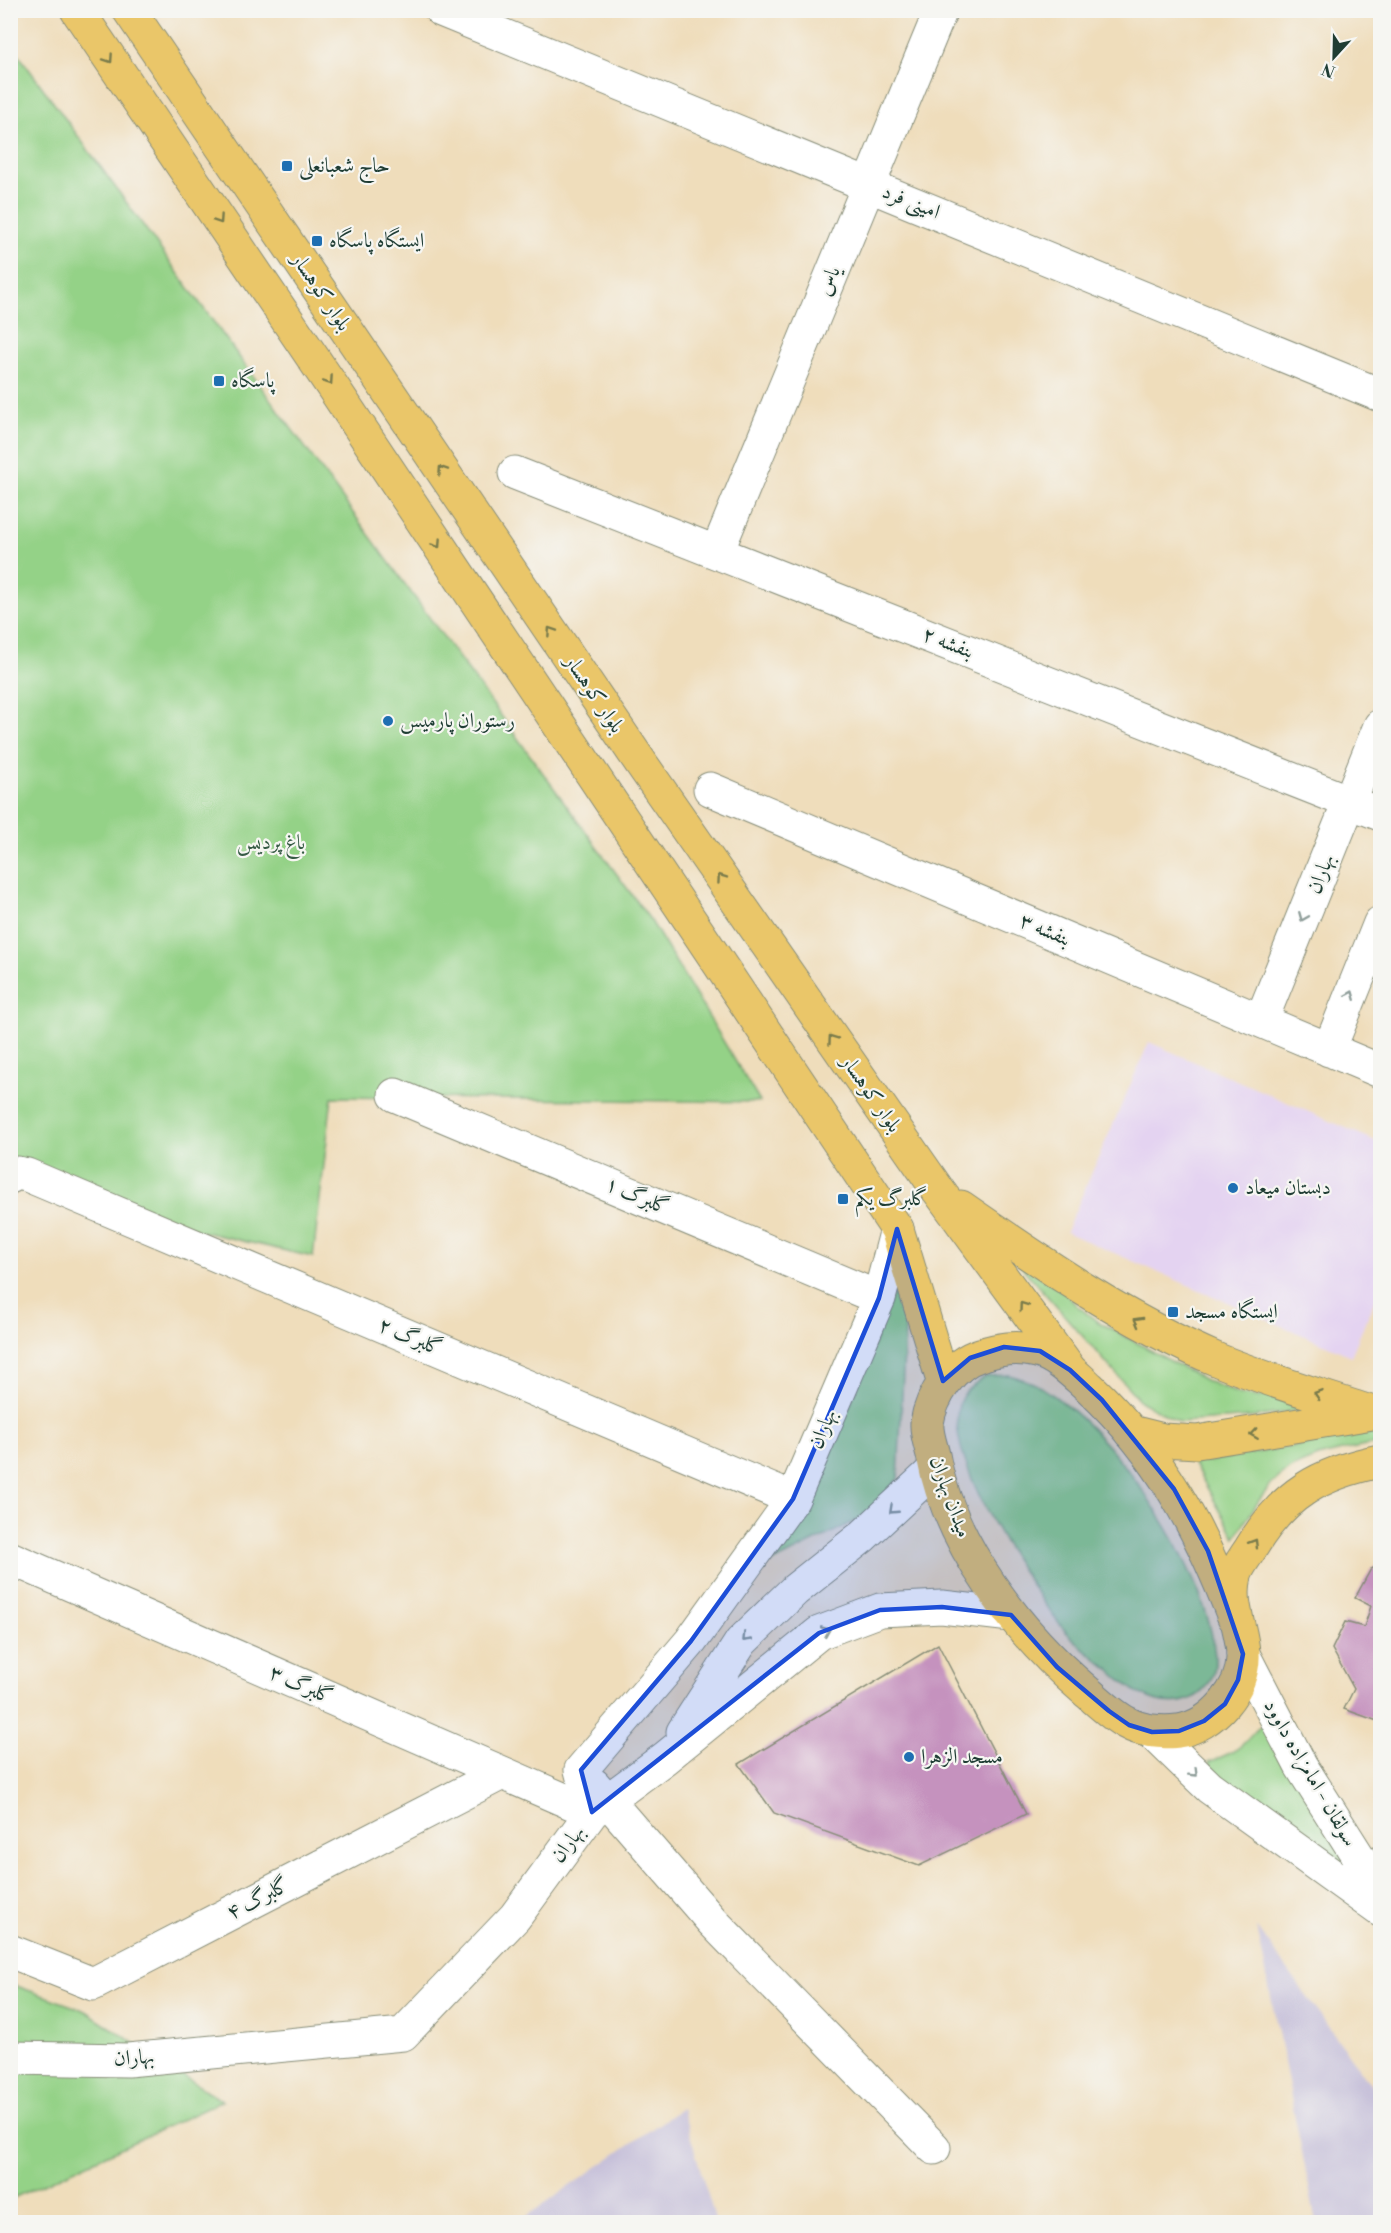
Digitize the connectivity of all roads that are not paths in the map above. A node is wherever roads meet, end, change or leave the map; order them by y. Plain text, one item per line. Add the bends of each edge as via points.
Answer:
1 (76, 10) edge
2 (441, 10) edge
3 (941, 10) edge
4 (135, 13) edge
5 (869, 185) junction
6 (1380, 394) edge
7 (515, 473) dead end
8 (717, 552) junction
9 (1380, 726) edge
10 (710, 789) dead end
11 (1350, 802) junction
12 (1380, 814) edge
13 (1380, 923) edge
14 (1261, 1021) junction
15 (1329, 1050) junction
16 (1380, 1071) edge
17 (395, 1095) dead end
18 (19, 1176) edge
19 (938, 1190) junction
20 (897, 1230) junction
21 (879, 1298) junction
22 (1070, 1370) junction
23 (943, 1381) junction
24 (1377, 1413) edge
25 (1131, 1432) junction
26 (1380, 1461) edge
27 (935, 1469) junction
28 (793, 1499) junction
29 (10, 1558) edge
30 (1011, 1615) junction
31 (1234, 1617) junction
32 (1243, 1654) junction
33 (1152, 1731) junction
34 (666, 1758) junction
35 (581, 1770) junction
36 (502, 1773) junction
37 (592, 1812) junction
38 (1380, 1891) edge
39 (1380, 1910) edge
40 (10, 1951) edge
41 (10, 2058) edge
42 (934, 2148) dead end

1 -> 20 main road, بلوار کوهسار
2 - 5 street, امینی فرد
3 - 5 street, یاس
19 -> 4 main road, بلوار کوهسار via 643,766
5 - 6 street, امینی فرد
5 - 8 street, یاس
7 - 8 street, بنفشه ۲
8 - 11 street, بنفشه ۲
9 - 11 street, بهاران
10 - 14 street, بنفشه ۳
11 - 12 street, بنفشه ۲
11 -> 14 street, بهاران
15 -> 13 street
14 - 15 street, بنفشه ۳
15 - 16 street, بنفشه ۳
17 - 21 street, گلبرگ ۱
18 - 28 street, گلبرگ ۲
22 -> 19 main road, بلوار کوهسار
24 -> 19 main road via 1218,1360 1155,1330 1038,1261
20 - 21 street, بهاران
20 - 23 main road, بلوار کوهسار
21 - 28 street, بهاران
22 - 23 main road, میدان بهاران via 1040,1351 1004,1347 970,1358
22 - 25 main road, میدان بهاران
23 - 27 main road, میدان بهاران via 927,1424
24 -> 25 main road via 1197,1442 1163,1440
25 - 31 main road, میدان بهاران via 1174,1489 1208,1551
31 -> 26 main road via 1235,1575 1264,1525 1287,1501 1318,1479
27 - 30 main road, میدان بهاران via 954,1520
27 -> 34 street via 741,1642
28 - 35 street, بهاران via 691,1641
29 - 36 street, گلبرگ ۳
30 - 33 main road, میدان بهاران via 1057,1667 1109,1711 1129,1725
34 -> 30 street via 819,1633 880,1610 942,1607
31 - 32 main road, میدان بهاران
32 - 33 main road, میدان بهاران via 1238,1680 1225,1704 1204,1721 1179,1731
32 - 38 street, سولقان - امامزاده داوود via 1301,1766
33 -> 39 street via 1209,1787
34 - 37 street
35 - 37 street, بهاران
35 - 42 street via 712,1921
36 - 37 street, گلبرگ ۳
36 - 40 street, گلبرگ ۴ via 93,1984
37 - 41 street, بهاران via 514,1917 403,2034 128,2060

